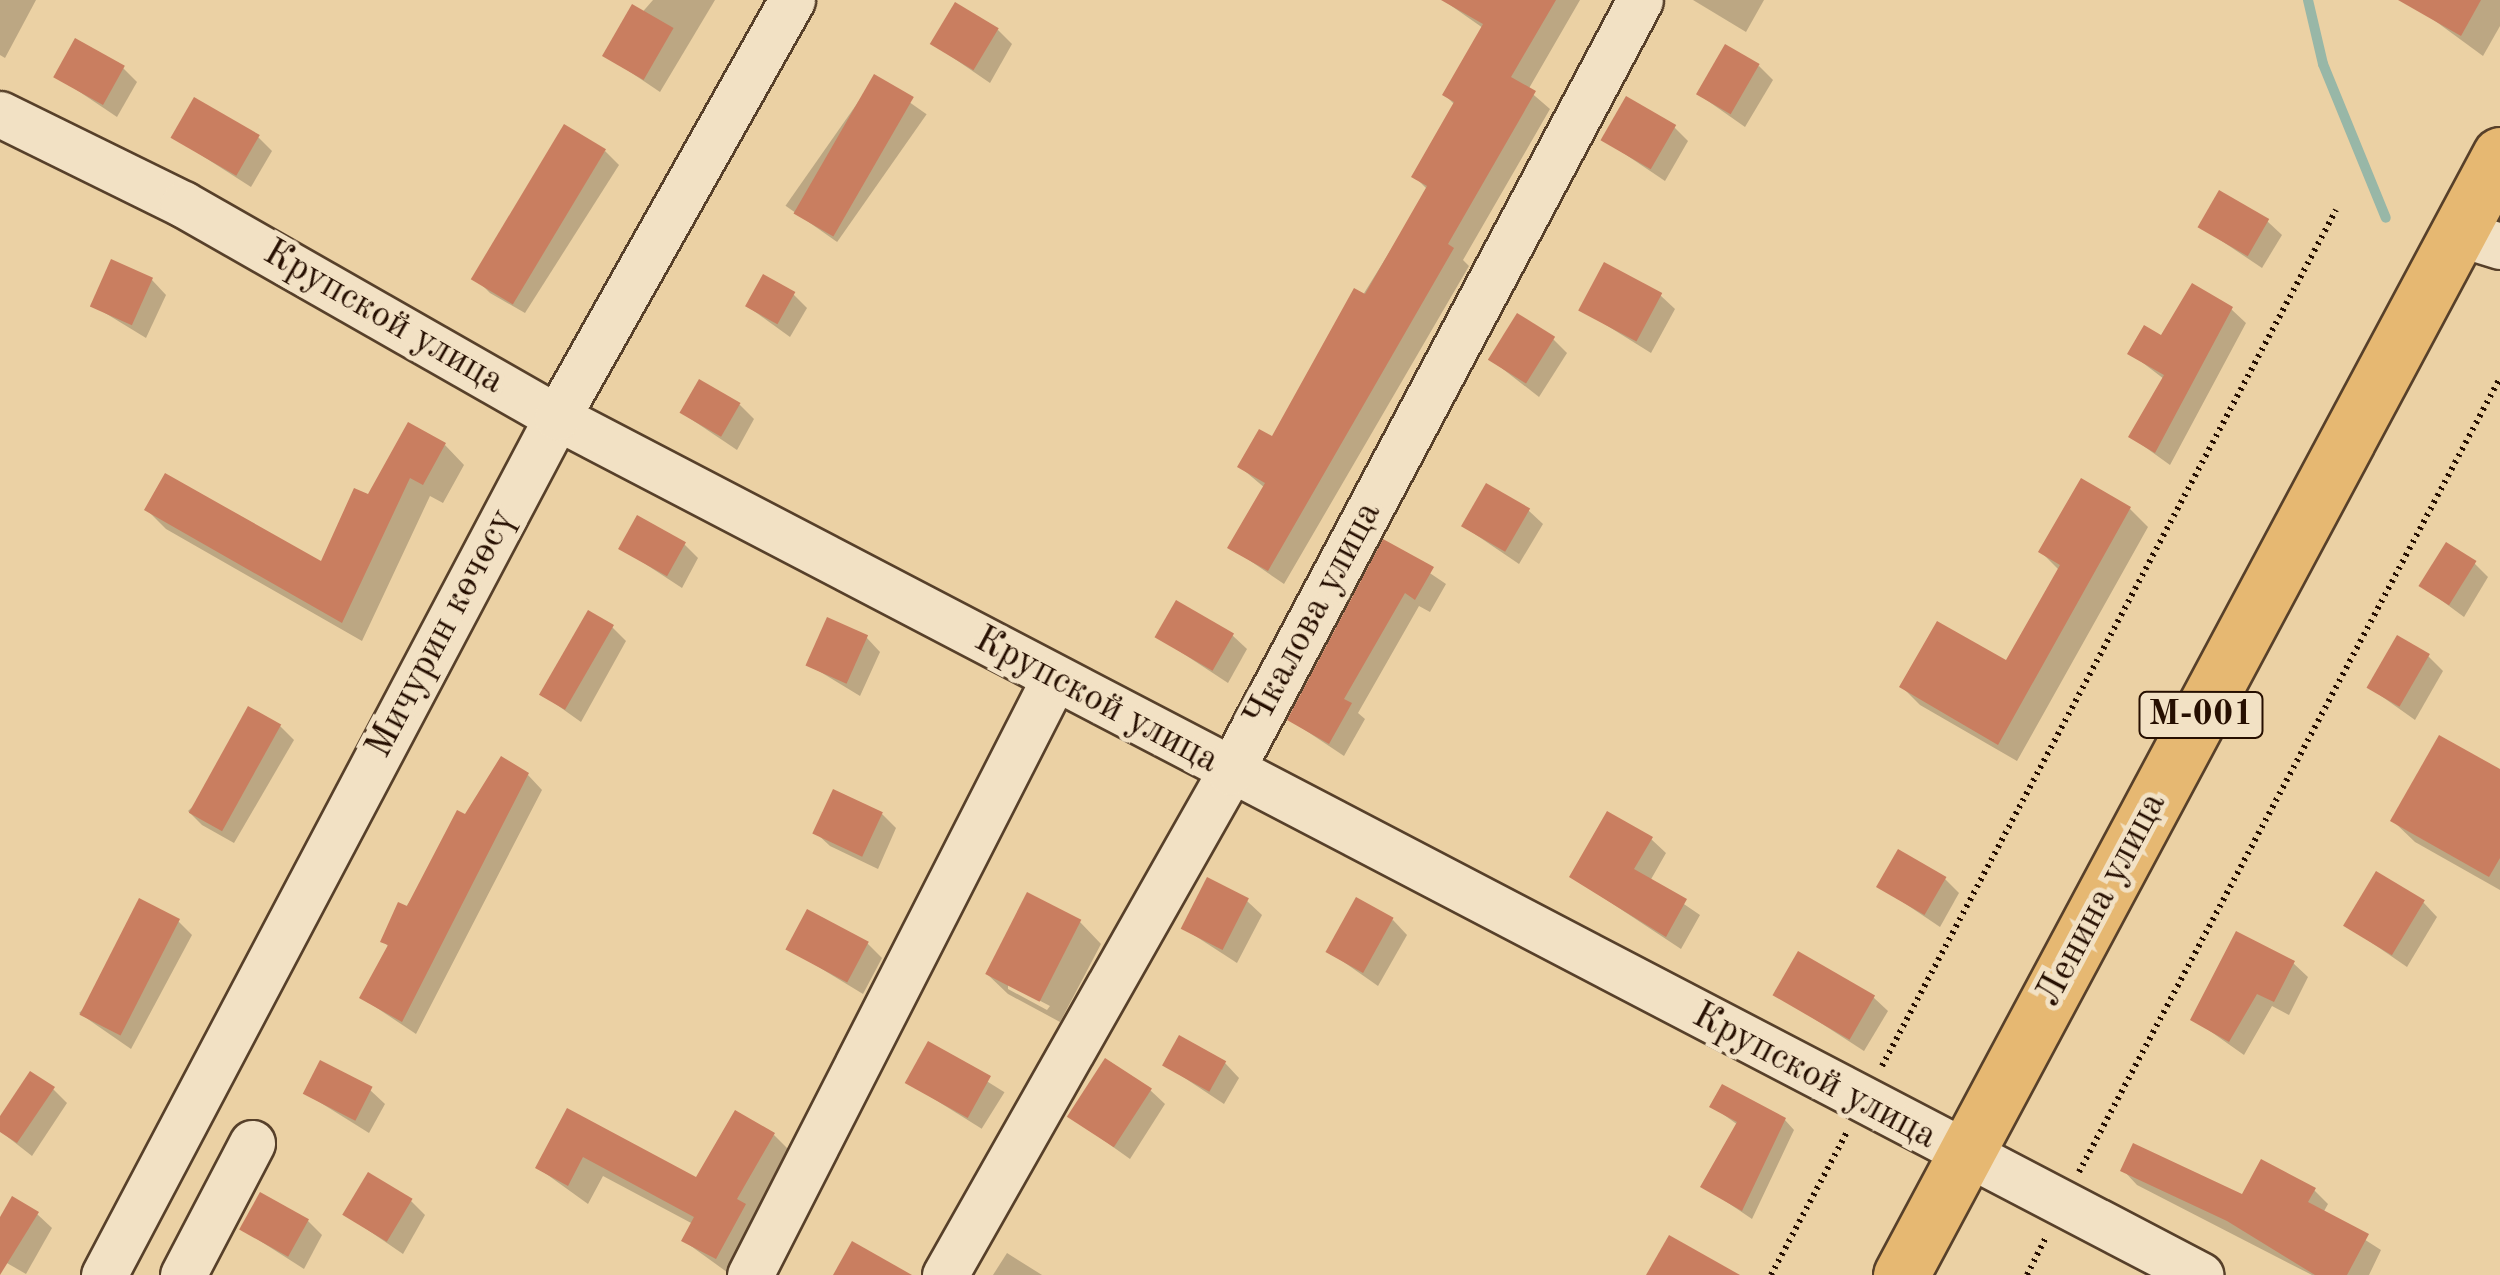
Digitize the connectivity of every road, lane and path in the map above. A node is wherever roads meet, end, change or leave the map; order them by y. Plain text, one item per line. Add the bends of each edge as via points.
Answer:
1 (792, 0) edge
2 (1640, 0) edge
3 (0, 114) edge
4 (2500, 154) edge
5 (2336, 210) dead end
6 (2479, 240) edge
7 (2500, 378) edge
8 (557, 417) junction
9 (1054, 679) junction
10 (1230, 772) junction
11 (1863, 1102) junction
12 (252, 1143) dead end
13 (1966, 1156) junction
14 (2063, 1205) junction
15 (104, 1275) edge
16 (182, 1275) edge
17 (750, 1275) edge
18 (945, 1275) edge
19 (1771, 1275) edge
20 (1901, 1275) edge
21 (2027, 1275) edge
22 (2200, 1275) edge

1 - 8 street, Мичурин көчөсү
2 - 10 street, Чкалова улица
3 - 8 street, Крупской улица via 183,204
4 - 6 main road, Ленина улица / М-001
5 - 11 path
6 - 13 main road, Ленина улица / М-001
7 - 14 path via 2240,858
8 - 9 street, Крупской улица
8 - 15 street, Мичурин көчөсү
9 - 10 street, Крупской улица
9 - 17 street
10 - 11 street, Крупской улица
10 - 18 street, Чкалова улица
11 - 13 street, Крупской улица
11 - 19 path
12 - 16 street
13 - 14 street, Крупской улица
13 - 20 main road, Ленина улица / М-001
14 - 21 path
14 - 22 street, Крупской улица

